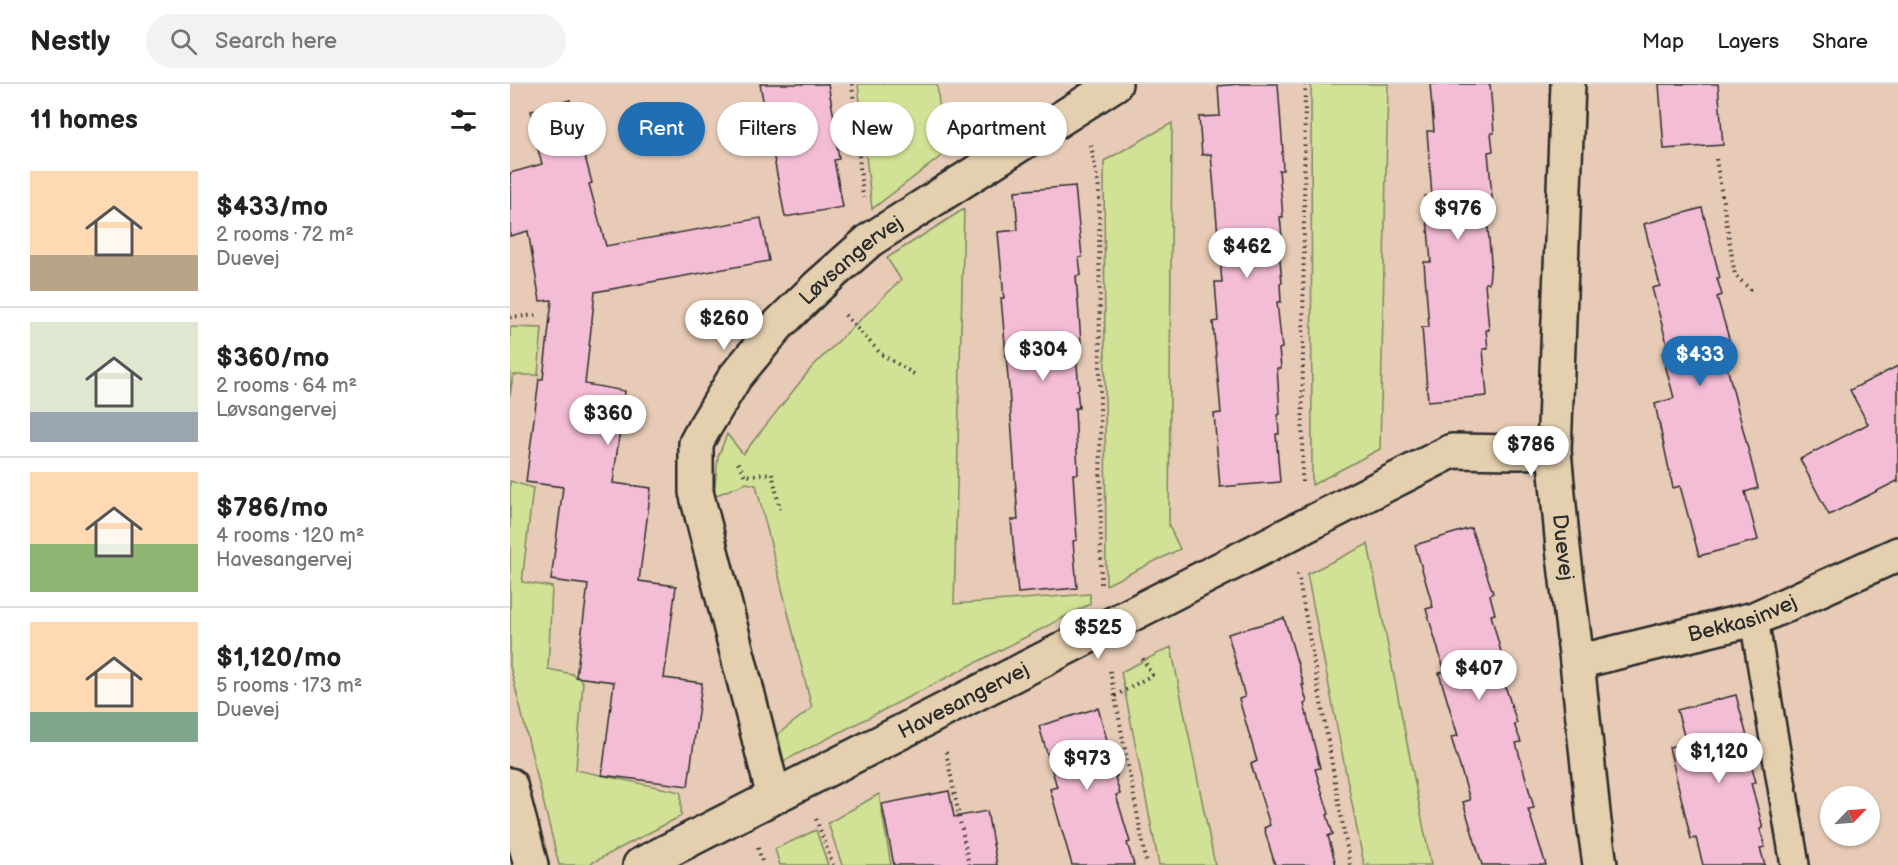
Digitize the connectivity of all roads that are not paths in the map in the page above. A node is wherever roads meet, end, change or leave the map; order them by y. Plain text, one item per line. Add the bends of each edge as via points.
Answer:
1 (1116, 84) edge
2 (1568, 84) edge
3 (1554, 451) junction
4 (1898, 554) edge
5 (1754, 618) junction
6 (1577, 662) junction
7 (510, 785) edge
8 (774, 797) junction
9 (522, 856) edge
10 (640, 865) edge
11 (1600, 865) edge
12 (1795, 865) edge

1 - 8 street, Løvsangervej via 870,240 778,325 735,377 696,443 696,492
2 - 3 street, Duevej
3 - 6 street, Duevej
3 - 8 street, Havesangervej via 1452,451
4 - 5 street, Bekkasinvej
5 - 6 street, Bekkasinvej
5 - 12 lane
6 - 11 street, Duevej
7 - 9 street
8 - 10 street, Havesangervej

